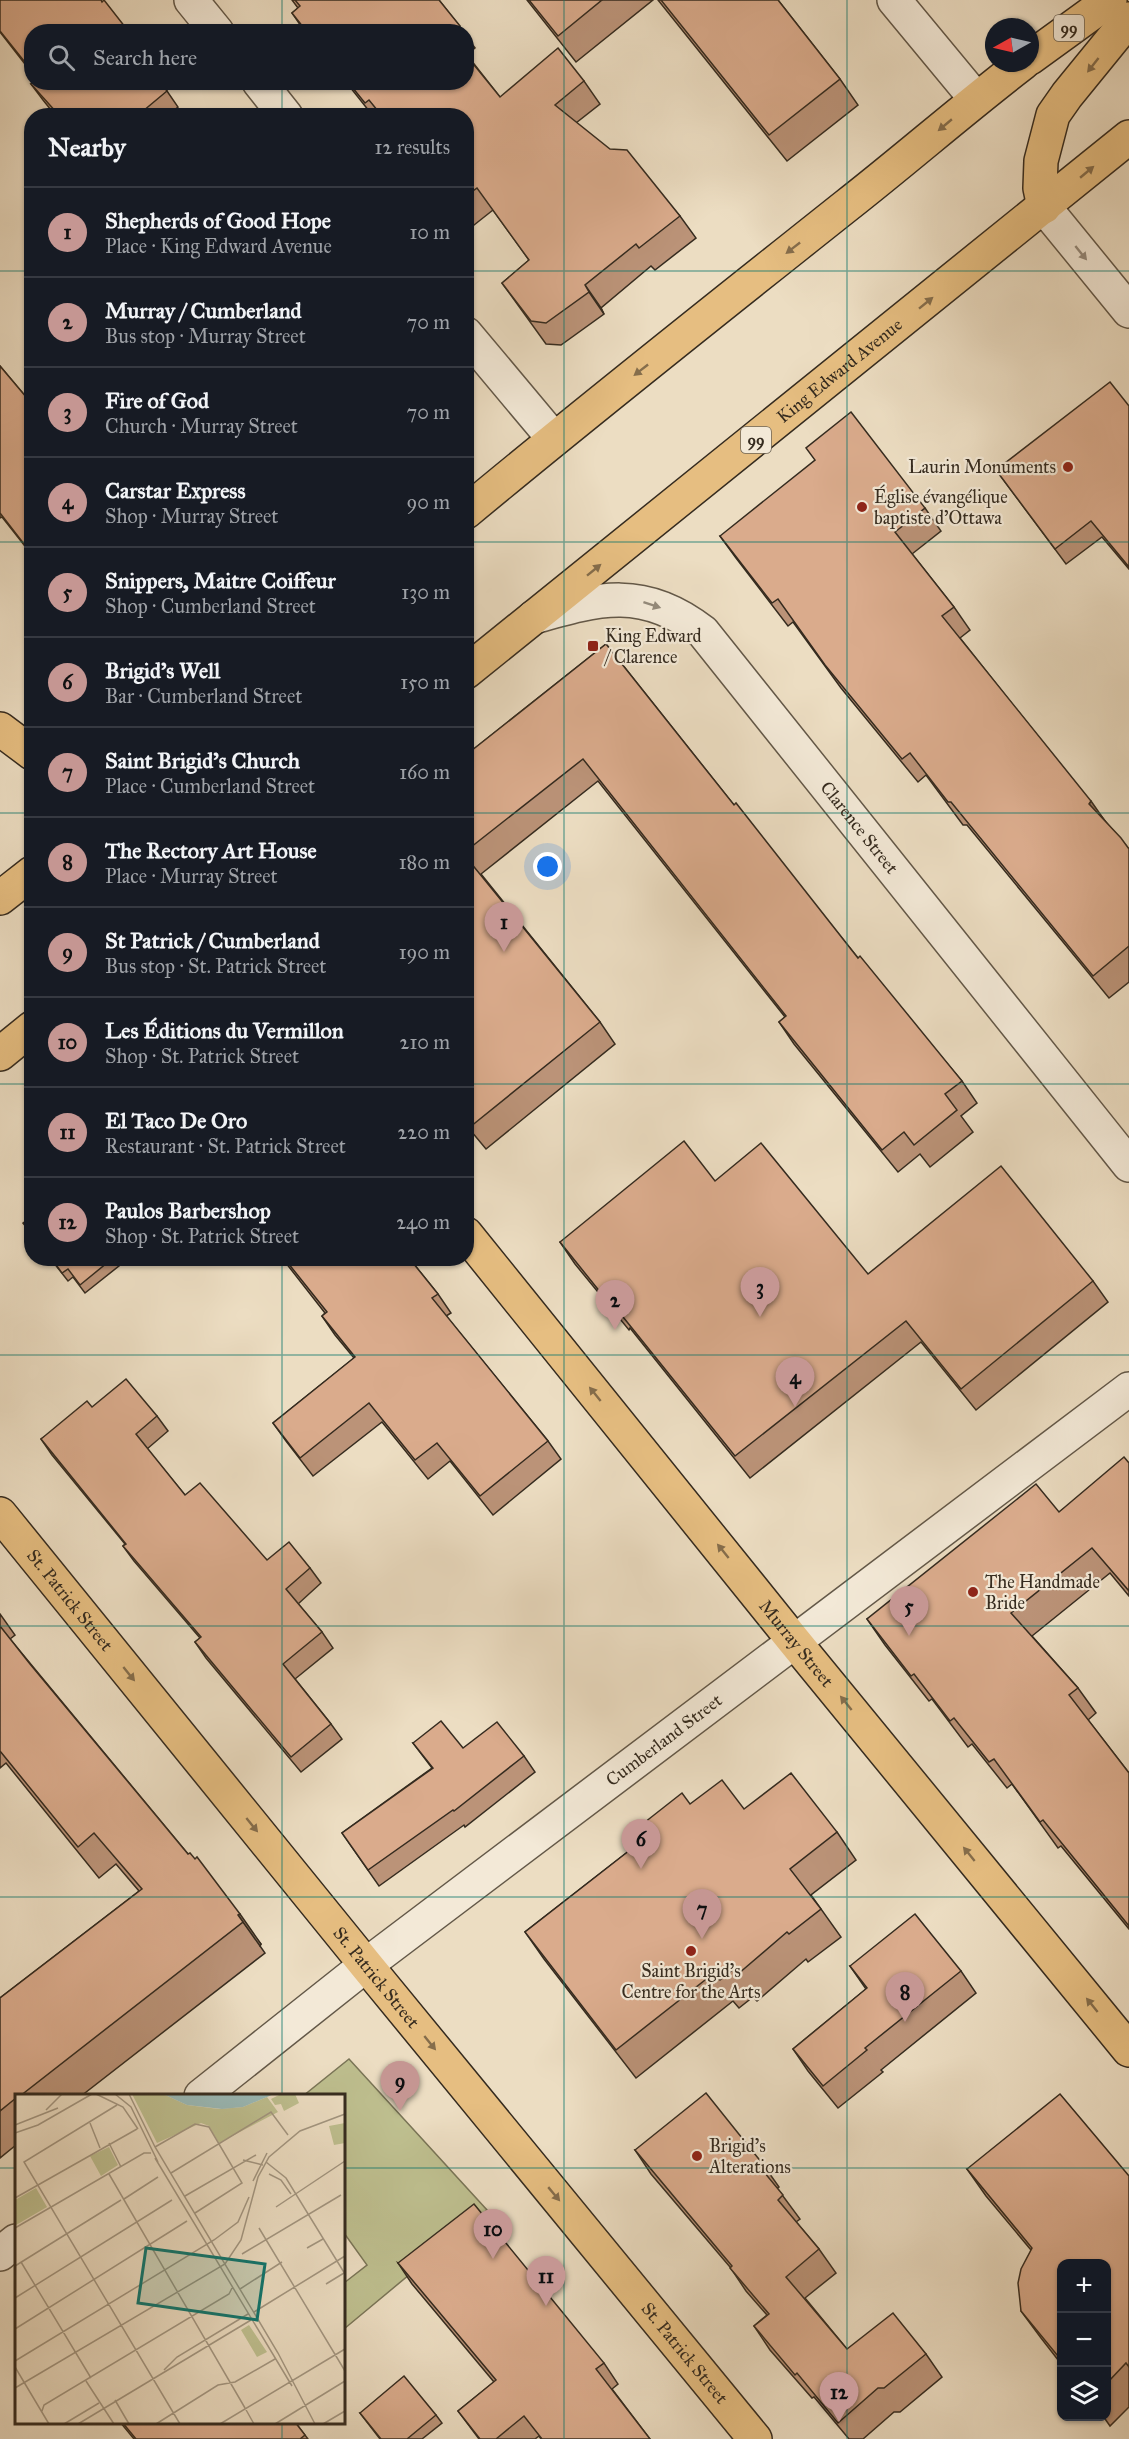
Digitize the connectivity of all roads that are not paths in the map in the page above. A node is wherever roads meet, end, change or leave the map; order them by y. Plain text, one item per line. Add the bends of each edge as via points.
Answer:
1 (191, 0) edge
2 (894, 0) edge
3 (1110, 0) edge
4 (1129, 19) edge
5 (210, 24) edge
6 (1039, 51) edge
7 (1011, 72) edge
8 (265, 90) edge
9 (976, 99) junction
10 (280, 108) edge
11 (1129, 137) edge
12 (1044, 207) junction
13 (1129, 311) edge
14 (474, 344) edge
15 (554, 439) junction
16 (474, 505) edge
17 (534, 617) junction
18 (474, 666) edge
19 (0, 729) edge
20 (24, 747) edge
21 (24, 879) edge
22 (0, 898) edge
23 (24, 1034) edge
24 (0, 1053) edge
25 (1129, 1165) edge
26 (474, 1244) edge
27 (1129, 1389) edge
28 (0, 1514) edge
29 (794, 1641) junction
30 (366, 1965) junction
31 (1129, 2050) edge
32 (204, 2094) edge
33 (15, 2242) edge
34 (0, 2254) edge
35 (755, 2439) edge

1 - 5 street
2 - 9 street
3 - 6 main road, 99
4 -> 12 main road via 1053,115 1041,161
7 - 9 main road
8 - 10 street
9 -> 15 main road
12 -> 11 main road, King Edward Avenue / 99
12 -> 13 street
17 -> 12 main road, King Edward Avenue / 99
14 - 15 street
15 - 16 main road
17 - 18 main road, King Edward Avenue / 99
17 -> 25 street, Clarence Street via 614,599 660,608 684,617 703,632
19 - 20 main road
21 - 22 main road
23 - 24 main road
29 -> 26 main road, Murray Street
27 - 29 street, Cumberland Street
28 -> 30 main road, St. Patrick Street
29 - 30 street, Cumberland Street
31 -> 29 main road, Murray Street
30 - 32 street, Cumberland Street
30 -> 35 main road, St. Patrick Street
33 - 34 street

